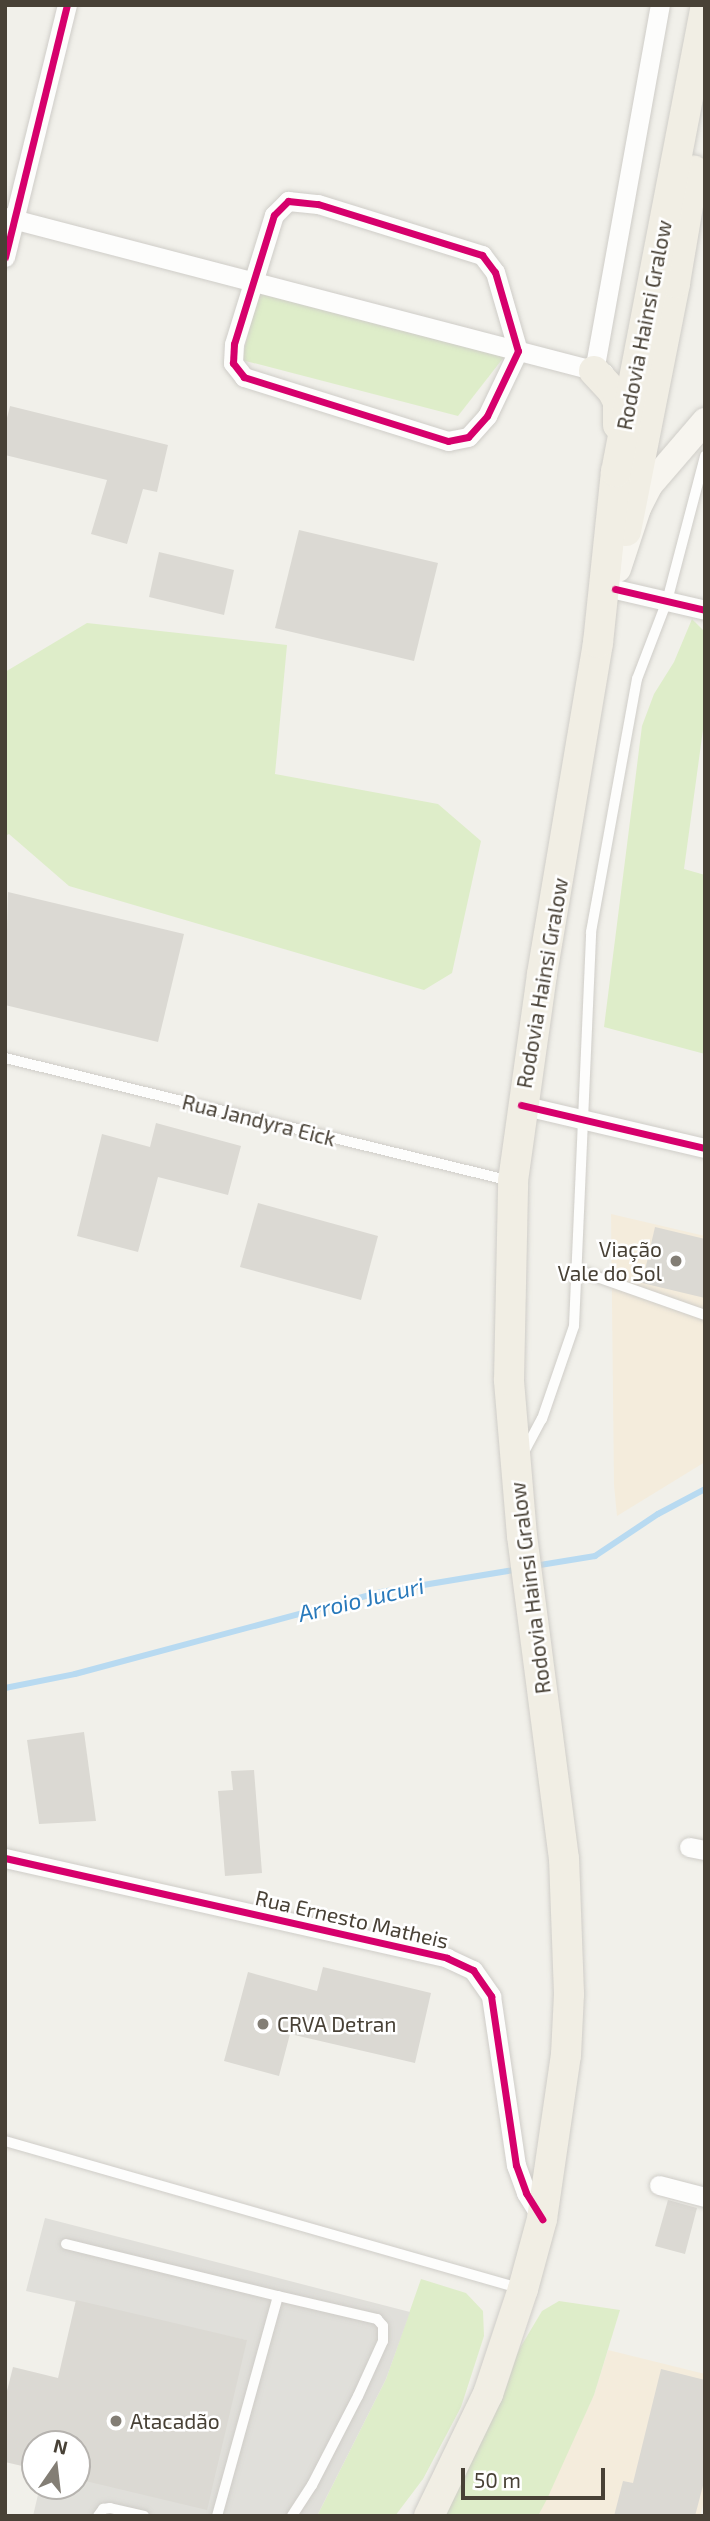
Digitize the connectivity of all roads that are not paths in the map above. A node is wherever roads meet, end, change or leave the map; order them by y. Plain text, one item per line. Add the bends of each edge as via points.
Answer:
1 (67, 5) edge
2 (660, 5) edge
3 (705, 9) edge
4 (705, 113) edge
5 (687, 205) edge
6 (10, 219) edge
7 (5, 257) edge
8 (254, 282) junction
9 (518, 351) junction
10 (594, 370) junction
11 (634, 379) junction
12 (705, 421) edge
13 (705, 456) edge
14 (613, 494) junction
15 (616, 579) junction
16 (667, 601) junction
17 (705, 610) edge
18 (598, 643) junction
19 (5, 1058) edge
20 (522, 1105) junction
21 (583, 1119) junction
22 (705, 1148) edge
23 (513, 1181) junction
24 (577, 1270) junction
25 (705, 1315) edge
26 (516, 1466) junction
27 (5, 1858) edge
28 (5, 2141) edge
29 (659, 2185) dead end
30 (705, 2197) edge
31 (542, 2219) junction
32 (66, 2244) dead end
33 (523, 2289) junction
34 (278, 2295) junction
35 (459, 2459) junction
36 (98, 2516) edge
37 (144, 2516) edge
38 (217, 2516) edge
39 (292, 2516) edge
40 (411, 2516) edge
41 (429, 2516) edge

1 - 6 street
2 - 10 street
3 - 5 main road, Rodovia Hainsi Gralow
4 - 5 main road, Rodovia Hainsi Gralow
5 - 11 main road, Rodovia Hainsi Gralow
5 - 15 main road, Rodovia Hainsi Gralow
6 - 7 street
6 - 8 street
8 - 9 street
8 - 9 street via 274,215 288,201 318,204 482,255 495,272
8 - 9 street via 234,344 233,363 244,377 449,441 468,437 487,416
9 - 10 street
10 - 11 street
10 - 14 main road via 618,402
11 - 14 main road, Rodovia Hainsi Gralow
12 - 15 main road via 649,486
13 - 16 lane
14 - 18 main road, Rodovia Hainsi Gralow
15 - 16 street
15 - 18 main road, Rodovia Hainsi Gralow
16 - 17 street
16 - 21 lane via 637,679 591,932
18 - 20 main road, Rodovia Hainsi Gralow
19 - 23 lane, Rua Jandyra Eick
20 - 21 street
20 - 23 main road, Rodovia Hainsi Gralow
21 - 22 street
21 - 24 lane
23 - 26 main road, Rodovia Hainsi Gralow via 509,1381
24 - 25 lane
24 - 26 lane via 574,1326 561,1370 542,1419
26 - 31 main road, Rodovia Hainsi Gralow via 564,1858 569,1994 562,2095
27 - 31 street, Rua Ernesto Matheis via 447,1958 473,1970 491,1996 516,2165
28 - 33 lane
29 - 30 street
31 - 33 main road, Rodovia Hainsi Gralow
32 - 34 lane
33 - 35 main road, Rodovia Hainsi Gralow via 488,2394
34 - 38 lane
34 - 39 lane via 377,2319 383,2326 383,2340 358,2396
35 - 40 main road
35 - 41 main road, Rodovia Hainsi Gralow
36 - 37 lane via 103,2508 110,2508

